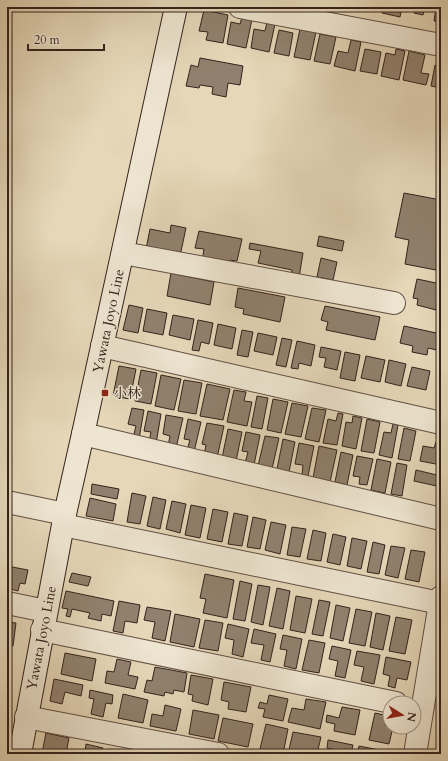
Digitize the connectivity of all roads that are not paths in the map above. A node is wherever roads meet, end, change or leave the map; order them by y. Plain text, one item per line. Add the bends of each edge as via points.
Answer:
1 (176, 7) edge
2 (240, 7) edge
3 (441, 45) edge
4 (123, 253) junction
5 (394, 303) dead end
6 (102, 346) junction
7 (441, 423) edge
8 (83, 434) junction
9 (7, 502) edge
10 (441, 519) edge
11 (64, 520) junction
12 (440, 600) edge
13 (7, 603) edge
14 (44, 620) junction
15 (421, 695) edge
16 (382, 700) edge
17 (26, 718) junction
18 (416, 735) edge
19 (20, 754) edge
20 (218, 754) edge
21 (415, 754) edge

1 - 4 street, Yawata Joyo Line
2 - 3 street
4 - 5 street
4 - 6 street, Yawata Joyo Line
6 - 7 street
6 - 8 street, Yawata Joyo Line
8 - 10 street
8 - 11 street, Yawata Joyo Line
9 - 11 street
11 - 12 street
11 - 14 street, Yawata Joyo Line
12 - 15 street
13 - 14 street
14 - 16 street
14 - 17 street, Yawata Joyo Line
17 - 19 street, Yawata Joyo Line
17 - 20 street
18 - 21 street

